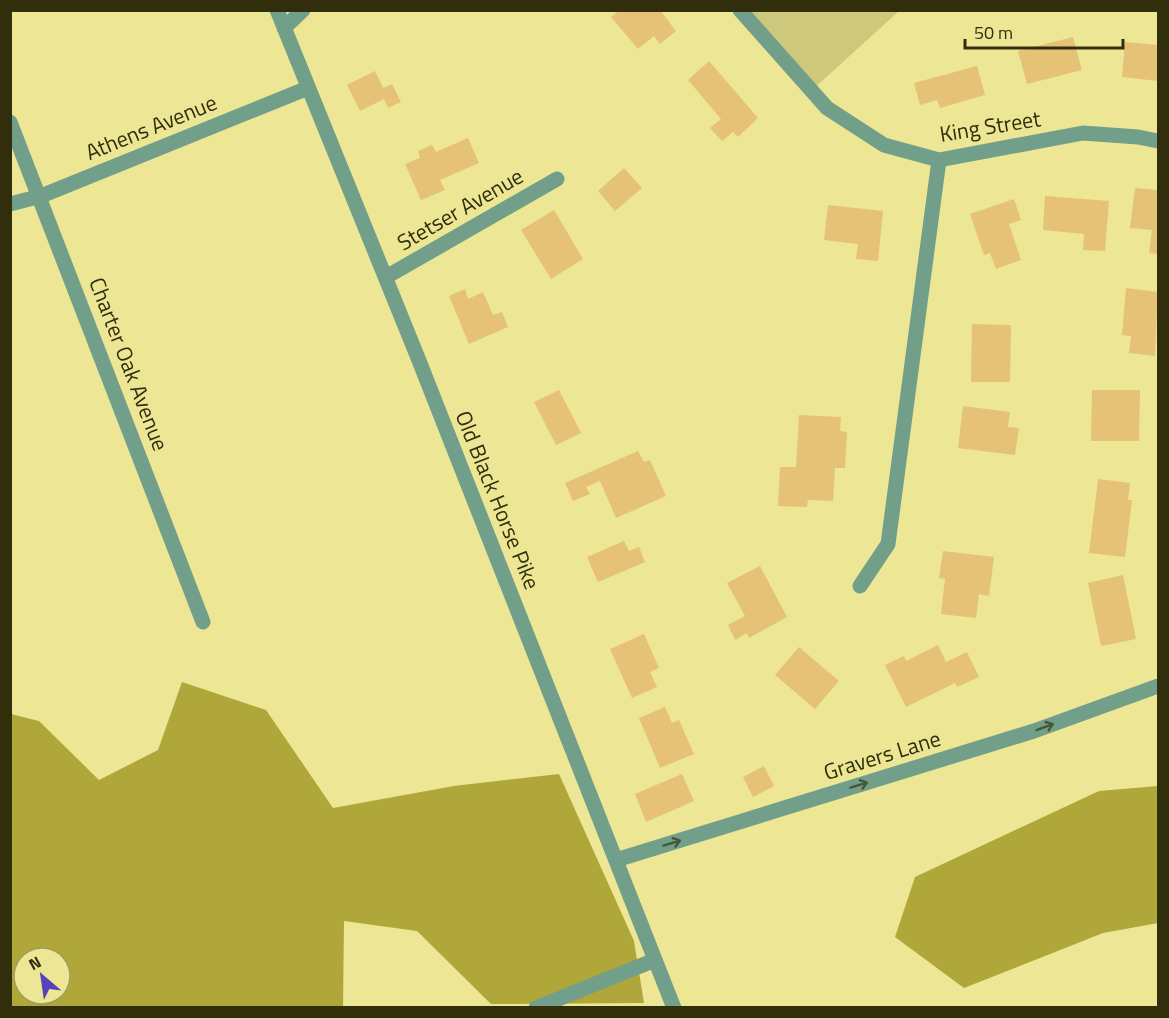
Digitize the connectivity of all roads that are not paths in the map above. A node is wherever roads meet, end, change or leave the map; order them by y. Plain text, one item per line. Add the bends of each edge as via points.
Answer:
1 (277, 10) edge
2 (303, 10) edge
3 (740, 10) edge
4 (284, 28) junction
5 (308, 88) junction
6 (10, 122) edge
7 (1158, 141) edge
8 (939, 160) junction
9 (557, 179) dead end
10 (41, 196) junction
11 (10, 204) edge
12 (386, 277) junction
13 (860, 586) dead end
14 (203, 622) dead end
15 (1158, 686) edge
16 (616, 860) junction
17 (655, 960) junction
18 (536, 1008) edge
19 (674, 1008) edge

1 - 4 street, Old Black Horse Pike
2 - 4 street
3 - 8 street, King Street via 827,108 884,145
4 - 5 street, Old Black Horse Pike
5 - 10 street, Athens Avenue
5 - 12 street, Old Black Horse Pike
6 - 10 street, Charter Oak Avenue
7 - 8 street, King Street via 1083,133
8 - 13 street via 888,544
9 - 12 street, Stetser Avenue
10 - 11 street, Athens Avenue
10 - 14 street, Charter Oak Avenue
12 - 16 street, Old Black Horse Pike
16 -> 15 street, Gravers Lane via 1034,731
16 - 17 street, Old Black Horse Pike
17 - 18 street
17 - 19 street, Old Black Horse Pike

